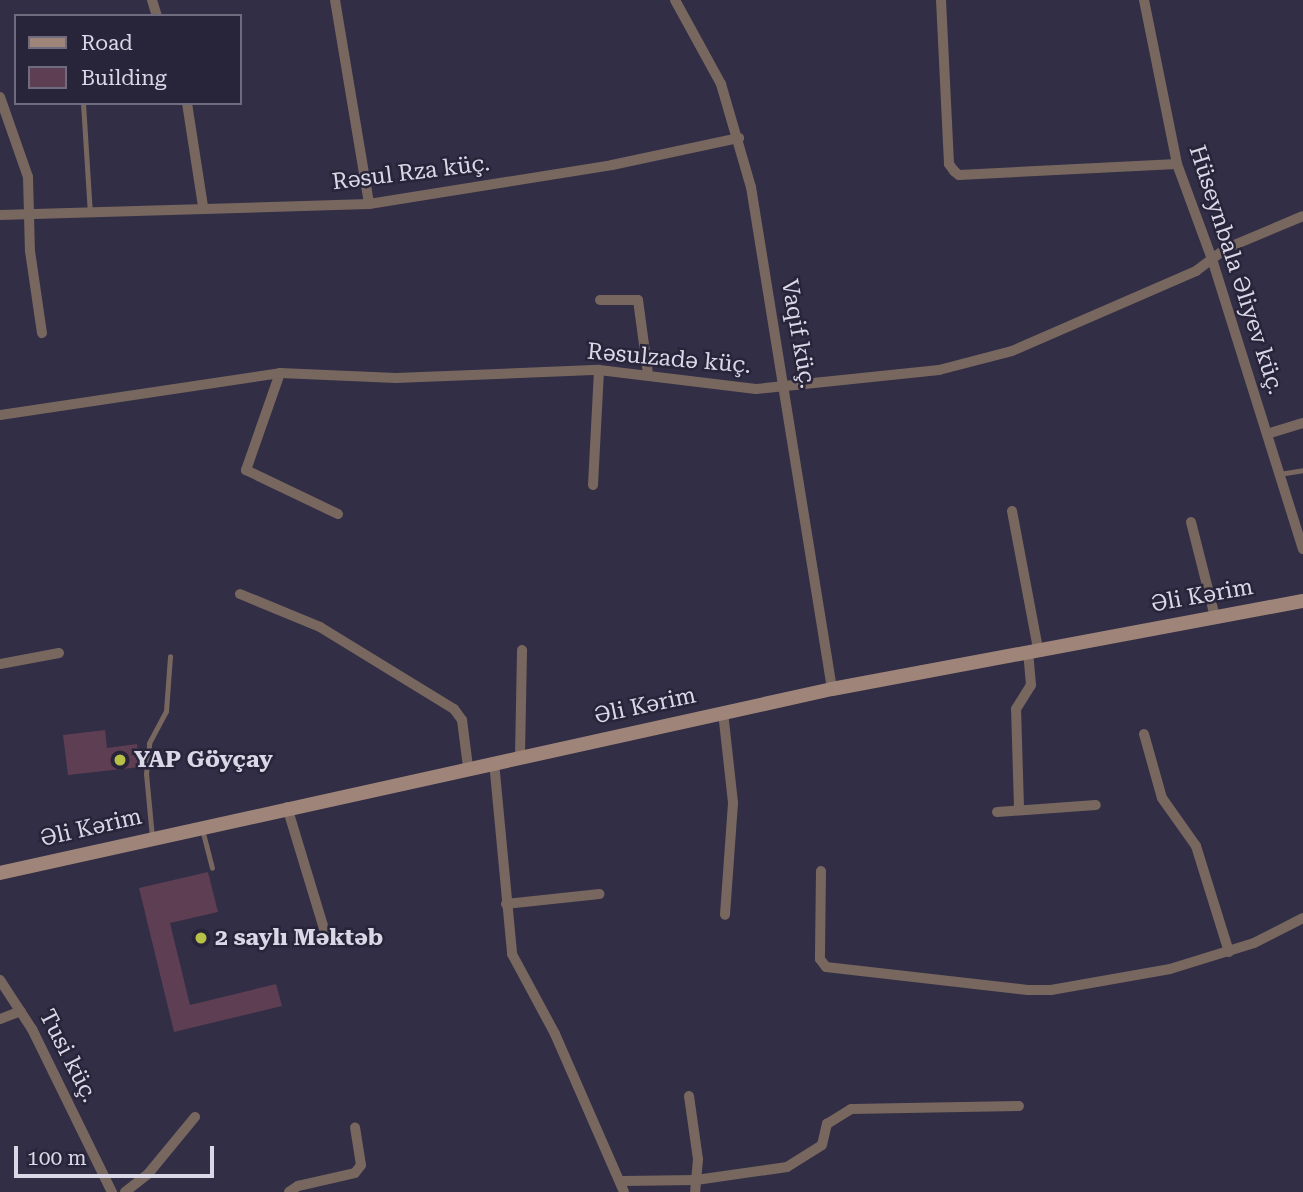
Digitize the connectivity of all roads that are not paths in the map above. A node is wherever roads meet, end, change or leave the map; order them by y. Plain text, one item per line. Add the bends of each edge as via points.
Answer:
1 (335, 0) edge
2 (675, 0) edge
3 (941, 0) edge
4 (1144, 0) edge
5 (0, 97) edge
6 (83, 105) edge
7 (187, 105) edge
8 (740, 138) junction
9 (1177, 164) junction
10 (369, 204) junction
11 (203, 206) junction
12 (90, 213) junction
13 (0, 215) edge
14 (30, 215) junction
15 (1303, 216) edge
16 (1212, 259) junction
17 (600, 300) dead end
18 (41, 333) dead end
19 (599, 370) junction
20 (280, 373) junction
21 (648, 374) junction
22 (785, 386) junction
23 (0, 415) edge
24 (1303, 423) edge
25 (1267, 434) junction
26 (1303, 470) edge
27 (1279, 474) junction
28 (593, 485) dead end
29 (1012, 511) dead end
30 (338, 514) dead end
31 (1191, 522) dead end
32 (1301, 533) edge
33 (1303, 549) edge
34 (240, 594) dead end
35 (1303, 601) edge
36 (1215, 617) junction
37 (522, 650) dead end
38 (1033, 650) junction
39 (59, 653) dead end
40 (170, 656) dead end
41 (0, 664) edge
42 (832, 689) junction
43 (723, 712) junction
44 (1144, 734) dead end
45 (520, 756) junction
46 (494, 762) junction
47 (468, 767) junction
48 (1096, 805) dead end
49 (287, 807) junction
50 (1019, 808) junction
51 (997, 812) dead end
52 (201, 826) junction
53 (152, 837) junction
54 (212, 868) dead end
55 (821, 871) dead end
56 (0, 873) edge
57 (599, 894) dead end
58 (506, 904) junction
59 (725, 915) dead end
60 (1303, 918) edge
61 (325, 932) dead end
62 (1229, 952) junction
63 (0, 980) edge
64 (20, 1011) junction
65 (0, 1019) edge
66 (689, 1096) dead end
67 (1019, 1106) dead end
68 (195, 1117) dead end
69 (355, 1127) dead end
70 (696, 1180) junction
71 (624, 1186) edge
72 (112, 1192) edge
73 (125, 1192) edge
74 (289, 1192) edge
75 (695, 1192) edge

1 - 10 street
2 - 8 street, Vaqif küç. via 700,38
3 - 9 street via 948,150 959,175
4 - 9 street, Hüseynbala Əliyev küç.
5 - 14 street via 28,177
6 - 12 lane
7 - 11 street
8 - 10 street, Rəsul Rza küç. via 612,165
8 - 22 street, Vaqif küç.
9 - 16 street, Hüseynbala Əliyev küç.
10 - 11 street, Rəsul Rza küç.
11 - 12 street, Rəsul Rza küç.
12 - 14 street, Rəsul Rza küç.
13 - 14 street, Rəsul Rza küç.
14 - 18 street
15 - 16 street, Rəsulzadə küç.
16 - 22 street, Rəsulzadə küç. via 1196,271 989,358 939,370
16 - 25 street, Hüseynbala Əliyev küç.
17 - 21 street via 638,300
19 - 20 street, Rəsulzadə küç. via 435,378
19 - 21 street, Rəsulzadə küç.
19 - 28 street
20 - 23 street, Rəsulzadə küç.
20 - 30 street via 246,470
21 - 22 street, Rəsulzadə küç. via 756,389
22 - 42 street, Vaqif küç.
24 - 25 street
25 - 27 street, Hüseynbala Əliyev küç.
26 - 27 lane
27 - 32 street, Hüseynbala Əliyev küç.
29 - 38 street
31 - 36 street
32 - 33 street, Hüseynbala Əliyev küç.
34 - 47 street via 320,627 454,709 463,720
35 - 36 main road, Əli Kərim
36 - 38 main road, Əli Kərim
37 - 45 street
38 - 42 main road, Əli Kərim
38 - 50 street via 1031,685 1016,709
39 - 41 street
40 - 53 lane via 166,711 149,743 146,774
42 - 43 main road, Əli Kərim
43 - 45 main road, Əli Kərim
43 - 59 street via 733,803
44 - 62 street via 1162,798 1196,846
45 - 46 main road, Əli Kərim
46 - 47 main road, Əli Kərim
46 - 58 street
47 - 49 main road, Əli Kərim
48 - 50 street via 1038,811
49 - 52 main road, Əli Kərim
49 - 61 street
50 - 51 street
52 - 53 main road, Əli Kərim
52 - 54 lane
53 - 56 main road, Əli Kərim
55 - 62 street via 820,959 826,967 1051,990 1170,969
57 - 58 street
58 - 71 street via 512,954
60 - 62 street
63 - 64 street, Tusi küç.
64 - 65 street
64 - 72 street, Tusi küç.
66 - 70 street
67 - 70 street via 851,1110 827,1124 822,1145 808,1158 751,1174
68 - 73 street via 149,1174
69 - 74 street via 360,1165 355,1173
70 - 71 street
70 - 75 street

